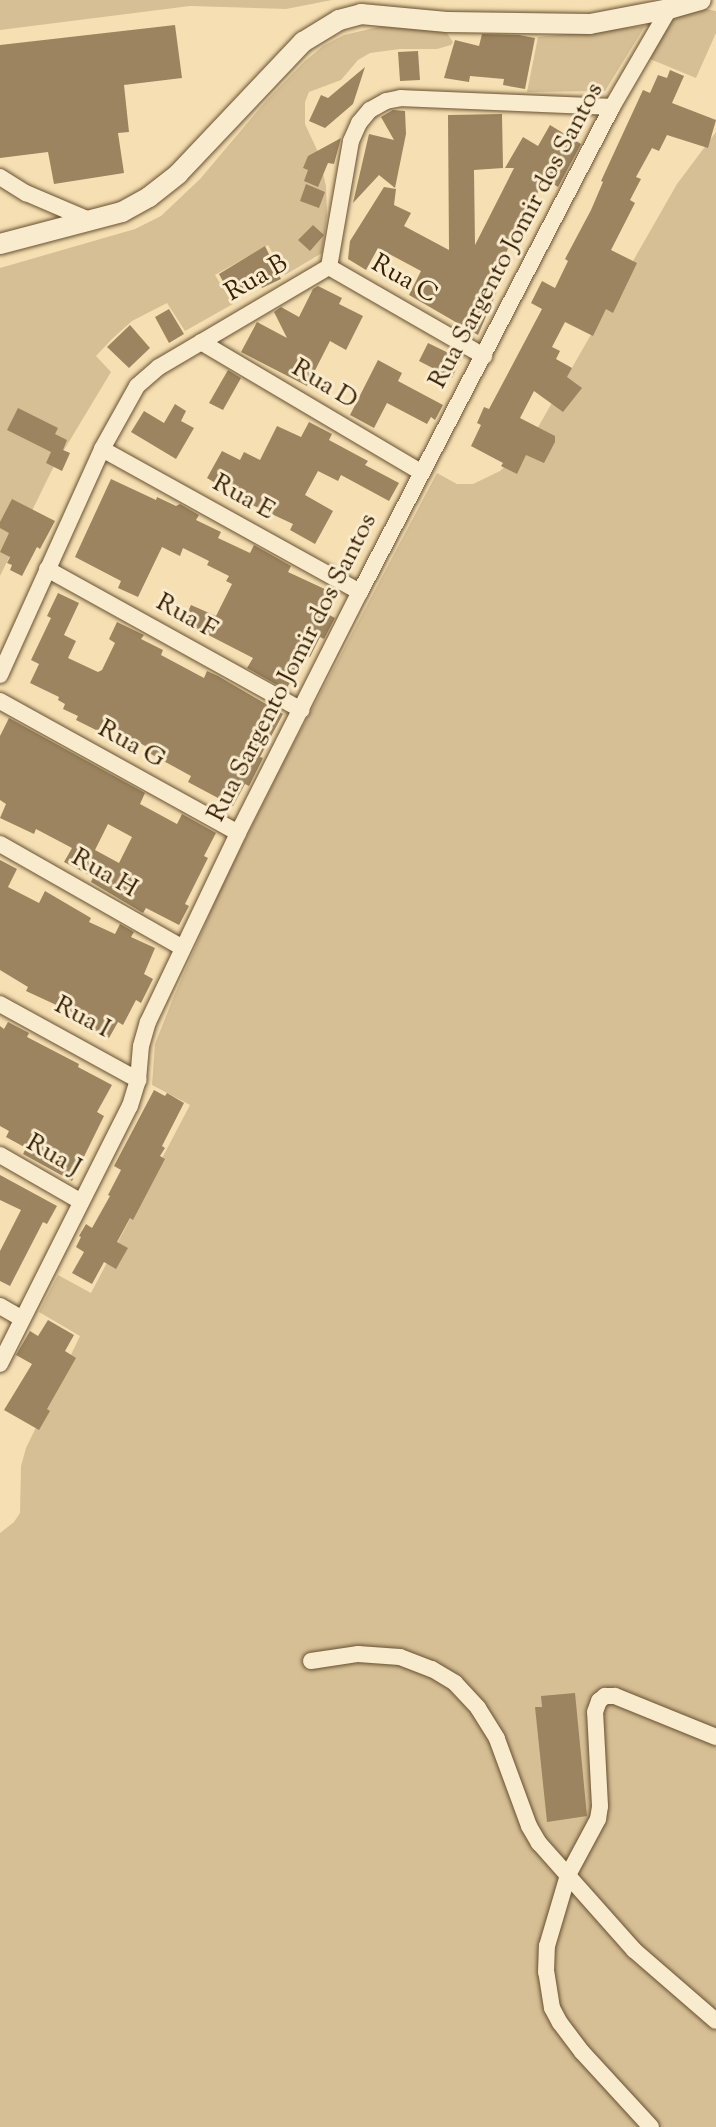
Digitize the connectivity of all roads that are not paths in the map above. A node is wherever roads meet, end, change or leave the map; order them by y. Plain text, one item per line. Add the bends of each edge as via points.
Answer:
1 (698, 0) edge
2 (669, 9) junction
3 (612, 107) junction
4 (0, 177) edge
5 (89, 220) junction
6 (0, 244) edge
7 (329, 267) junction
8 (201, 342) junction
9 (484, 356) junction
10 (102, 449) junction
11 (421, 472) junction
12 (47, 569) junction
13 (360, 591) junction
14 (0, 675) edge
15 (0, 701) edge
16 (301, 710) junction
17 (237, 833) junction
18 (0, 844) edge
19 (183, 948) junction
20 (0, 1004) edge
21 (138, 1080) junction
22 (0, 1155) edge
23 (80, 1201) junction
24 (0, 1306) edge
25 (21, 1318) junction
26 (0, 1365) edge
27 (311, 1661) dead end
28 (716, 1737) edge
29 (568, 1875) junction
30 (716, 2021) edge
31 (651, 2127) edge

1 - 2 street
2 - 3 street, Rua Sargento Jomir dos Santos
2 - 5 street via 571,25 447,22 369,15 339,20 316,32 291,53 166,185 122,212
3 - 7 street, Rua B via 401,98 378,105 359,123 351,141
3 - 9 street, Rua Sargento Jomir dos Santos
4 - 5 street
5 - 6 street
7 - 8 street, Rua B
7 - 9 street, Rua C
8 - 10 street, Rua B via 137,386
8 - 11 street, Rua D
9 - 11 street, Rua Sargento Jomir dos Santos
10 - 12 street, Rua B
10 - 13 street, Rua E
11 - 13 street, Rua Sargento Jomir dos Santos
12 - 14 street, Rua B
12 - 16 street, Rua F
13 - 16 street, Rua Sargento Jomir dos Santos
15 - 17 street, Rua G
16 - 17 street, Rua Sargento Jomir dos Santos
17 - 19 street, Rua Sargento Jomir dos Santos
18 - 19 street, Rua H
19 - 21 street, Rua Sargento Jomir dos Santos via 144,1033
20 - 21 street, Rua I
21 - 23 street, Rua Sargento Jomir dos Santos via 130,1106
22 - 23 street, Rua J
23 - 25 street, Rua Sargento Jomir dos Santos
24 - 25 street
25 - 26 street, Rua Sargento Jomir dos Santos
27 - 29 street via 358,1654 400,1657 455,1683 478,1708 497,1739 529,1826
28 - 29 street via 615,1696 599,1701 595,1712 599,1813
29 - 30 street via 634,1950
29 - 31 street via 547,1946 546,1972 552,2008 582,2052

